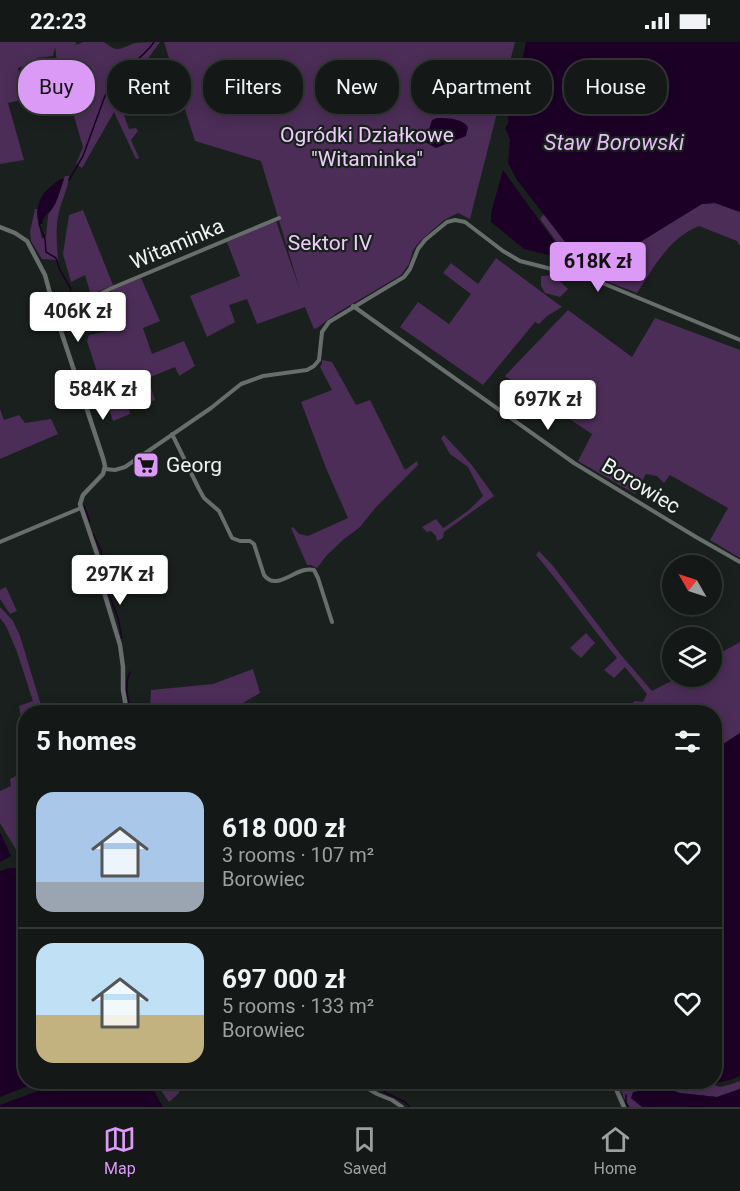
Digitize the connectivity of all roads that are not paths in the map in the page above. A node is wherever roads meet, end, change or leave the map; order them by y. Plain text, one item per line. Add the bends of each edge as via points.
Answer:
1 (279, 218) dead end
2 (0, 227) edge
3 (353, 306) junction
4 (56, 316) junction
5 (740, 340) edge
6 (172, 434) junction
7 (105, 469) junction
8 (81, 508) junction
9 (0, 542) edge
10 (740, 562) edge
11 (332, 622) dead end
12 (126, 705) edge
13 (369, 1089) edge
14 (616, 1089) edge
15 (402, 1107) edge
16 (624, 1107) edge

1 - 4 street, Witaminka
2 - 4 street via 27,241 45,275
3 - 5 street via 404,277 425,240 447,222 458,220 520,261 595,280
3 - 6 street via 325,327 320,357 313,368 244,382
3 - 10 street, Borowiec via 574,463
4 - 7 street
6 - 7 street via 125,467
6 - 11 street via 201,493 219,511 230,536 255,545 266,579 276,582 313,569
7 - 8 street via 83,495
8 - 9 street
8 - 12 street via 98,554 101,582 120,645
13 - 15 street
14 - 16 street

